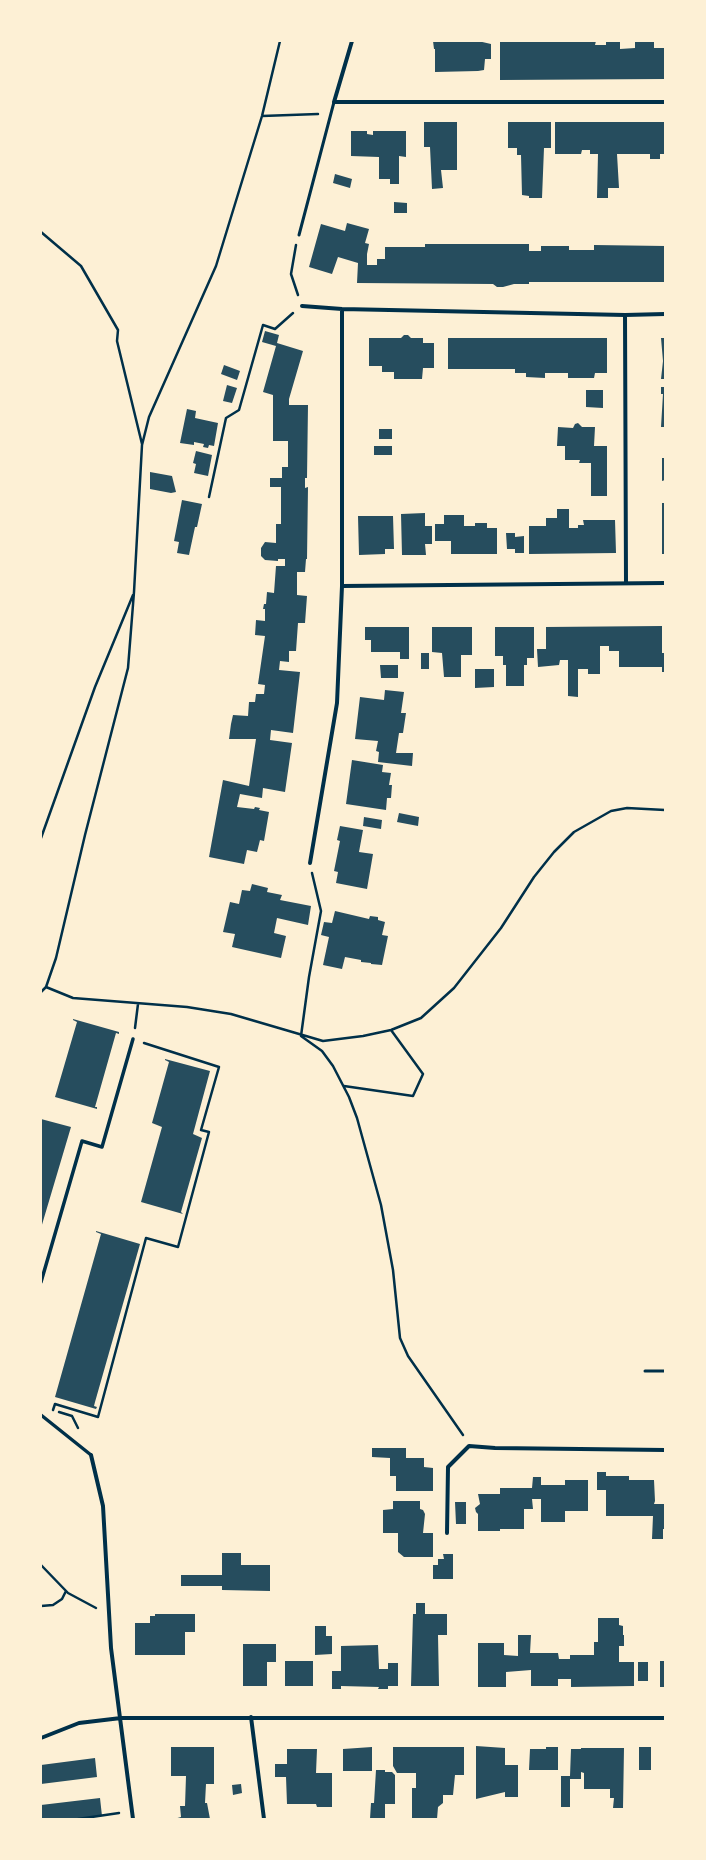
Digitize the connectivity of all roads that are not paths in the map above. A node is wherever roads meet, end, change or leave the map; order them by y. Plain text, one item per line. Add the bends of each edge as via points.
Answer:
1 (352, 41) edge
2 (334, 102) junction
3 (665, 102) edge
4 (299, 235) road end
5 (302, 306) road end
6 (342, 309) junction
7 (665, 314) edge
8 (625, 315) junction
9 (626, 583) junction
10 (665, 583) edge
11 (342, 586) junction
12 (310, 863) road end
13 (133, 1039) road end
14 (41, 1282) edge
15 (645, 1371) dead end
16 (665, 1372) edge
17 (41, 1415) edge
18 (665, 1450) edge
19 (91, 1455) joint
20 (447, 1533) dead end
21 (251, 1716) junction
22 (121, 1718) junction
23 (665, 1718) edge
24 (41, 1738) edge
25 (134, 1819) edge
26 (264, 1819) edge

1 - 2 street
2 - 3 street
2 - 4 lane
5 - 6 street
6 - 8 street
6 - 11 street
7 - 8 street
8 - 9 street
9 - 10 street
9 - 11 street
11 - 12 street via 337,703
13 - 14 street via 102,1147 82,1140
15 - 16 lane
17 - 19 street
18 - 20 street via 469,1446 448,1467
19 - 22 street via 103,1506 111,1648
21 - 22 street
21 - 23 street
21 - 26 street
22 - 24 street via 79,1723
22 - 25 street

